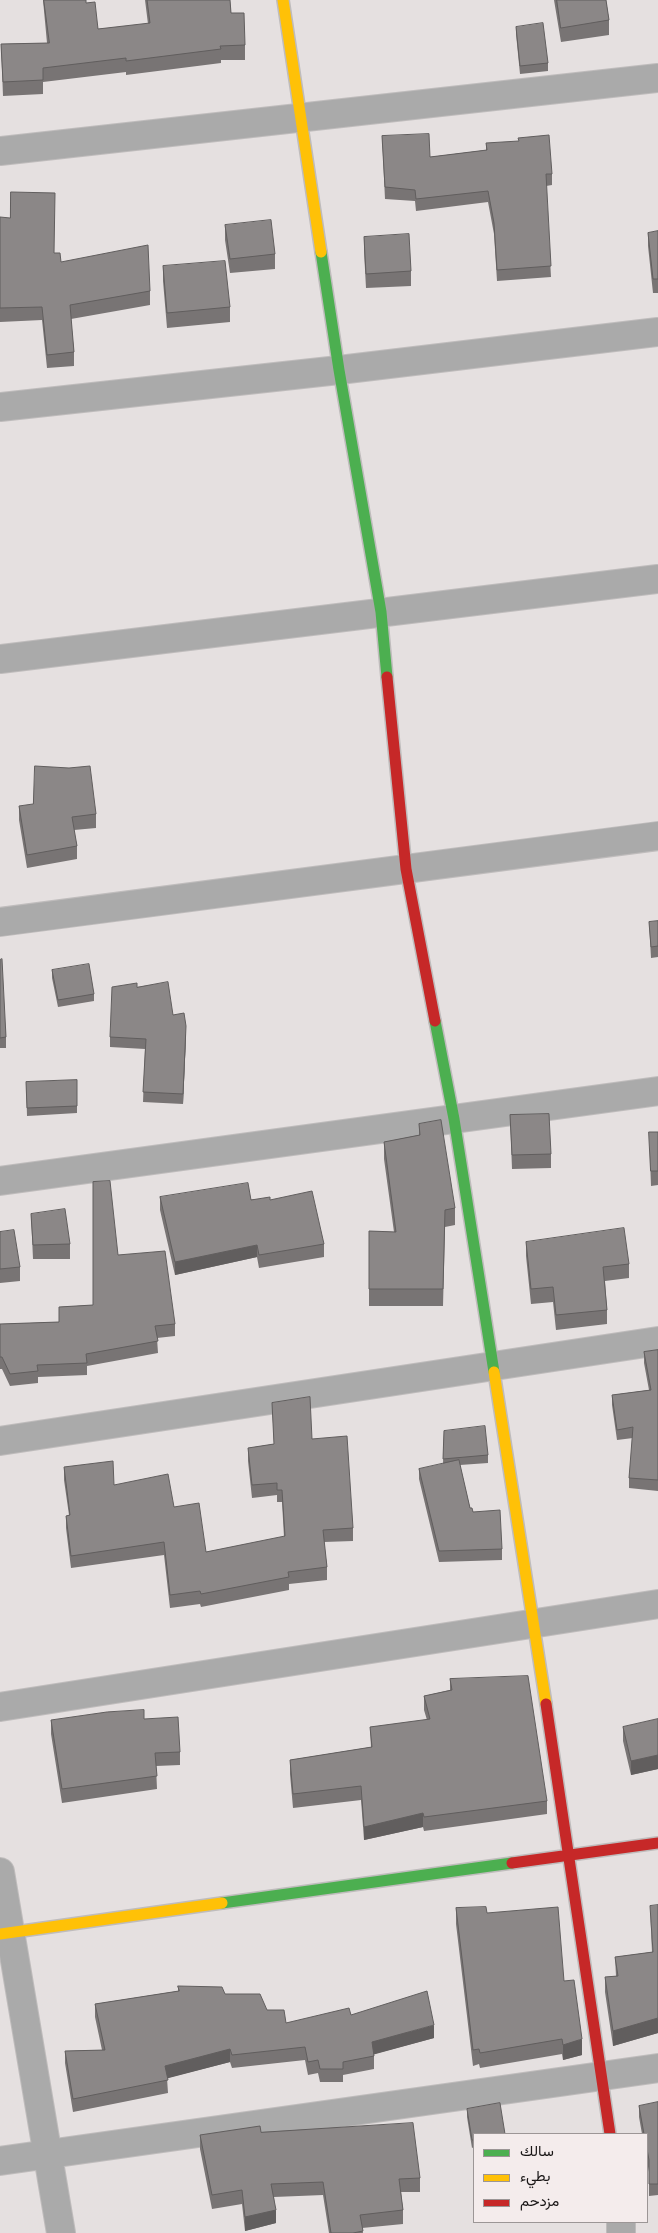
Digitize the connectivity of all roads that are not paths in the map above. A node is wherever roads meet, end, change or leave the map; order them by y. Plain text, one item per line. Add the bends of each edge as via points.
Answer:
1 (284, 0) edge
2 (658, 78) edge
3 (302, 117) junction
4 (0, 151) edge
5 (658, 332) edge
6 (339, 370) junction
7 (0, 407) edge
8 (658, 579) edge
9 (381, 612) junction
10 (0, 659) edge
11 (658, 836) edge
12 (406, 869) junction
13 (0, 922) edge
14 (658, 1091) edge
15 (454, 1119) junction
16 (0, 1181) edge
17 (658, 1341) edge
18 (492, 1367) junction
19 (0, 1441) edge
20 (658, 1604) edge
21 (534, 1622) junction
22 (0, 1707) edge
23 (658, 1842) edge
24 (568, 1856) junction
25 (0, 1872) edge
26 (5, 1934) edge
27 (658, 2068) edge
28 (601, 2076) junction
29 (610, 2133) edge
30 (49, 2153) junction
31 (0, 2161) edge
32 (61, 2233) edge

1 - 3 street
2 - 3 street
3 - 4 street
3 - 6 street
5 - 6 street
6 - 7 street
6 - 9 street
8 - 9 street
9 - 10 street
9 - 12 street
11 - 12 street
12 - 13 street
12 - 15 street
14 - 15 street
15 - 16 street
15 - 18 street
17 - 18 street
18 - 19 street
18 - 21 street
20 - 21 street
21 - 22 street
21 - 24 street
23 - 24 street
24 - 26 street
24 - 28 street
25 - 26 street
26 - 30 street
27 - 28 street
28 - 29 street
28 - 30 street
30 - 31 street
30 - 32 street

